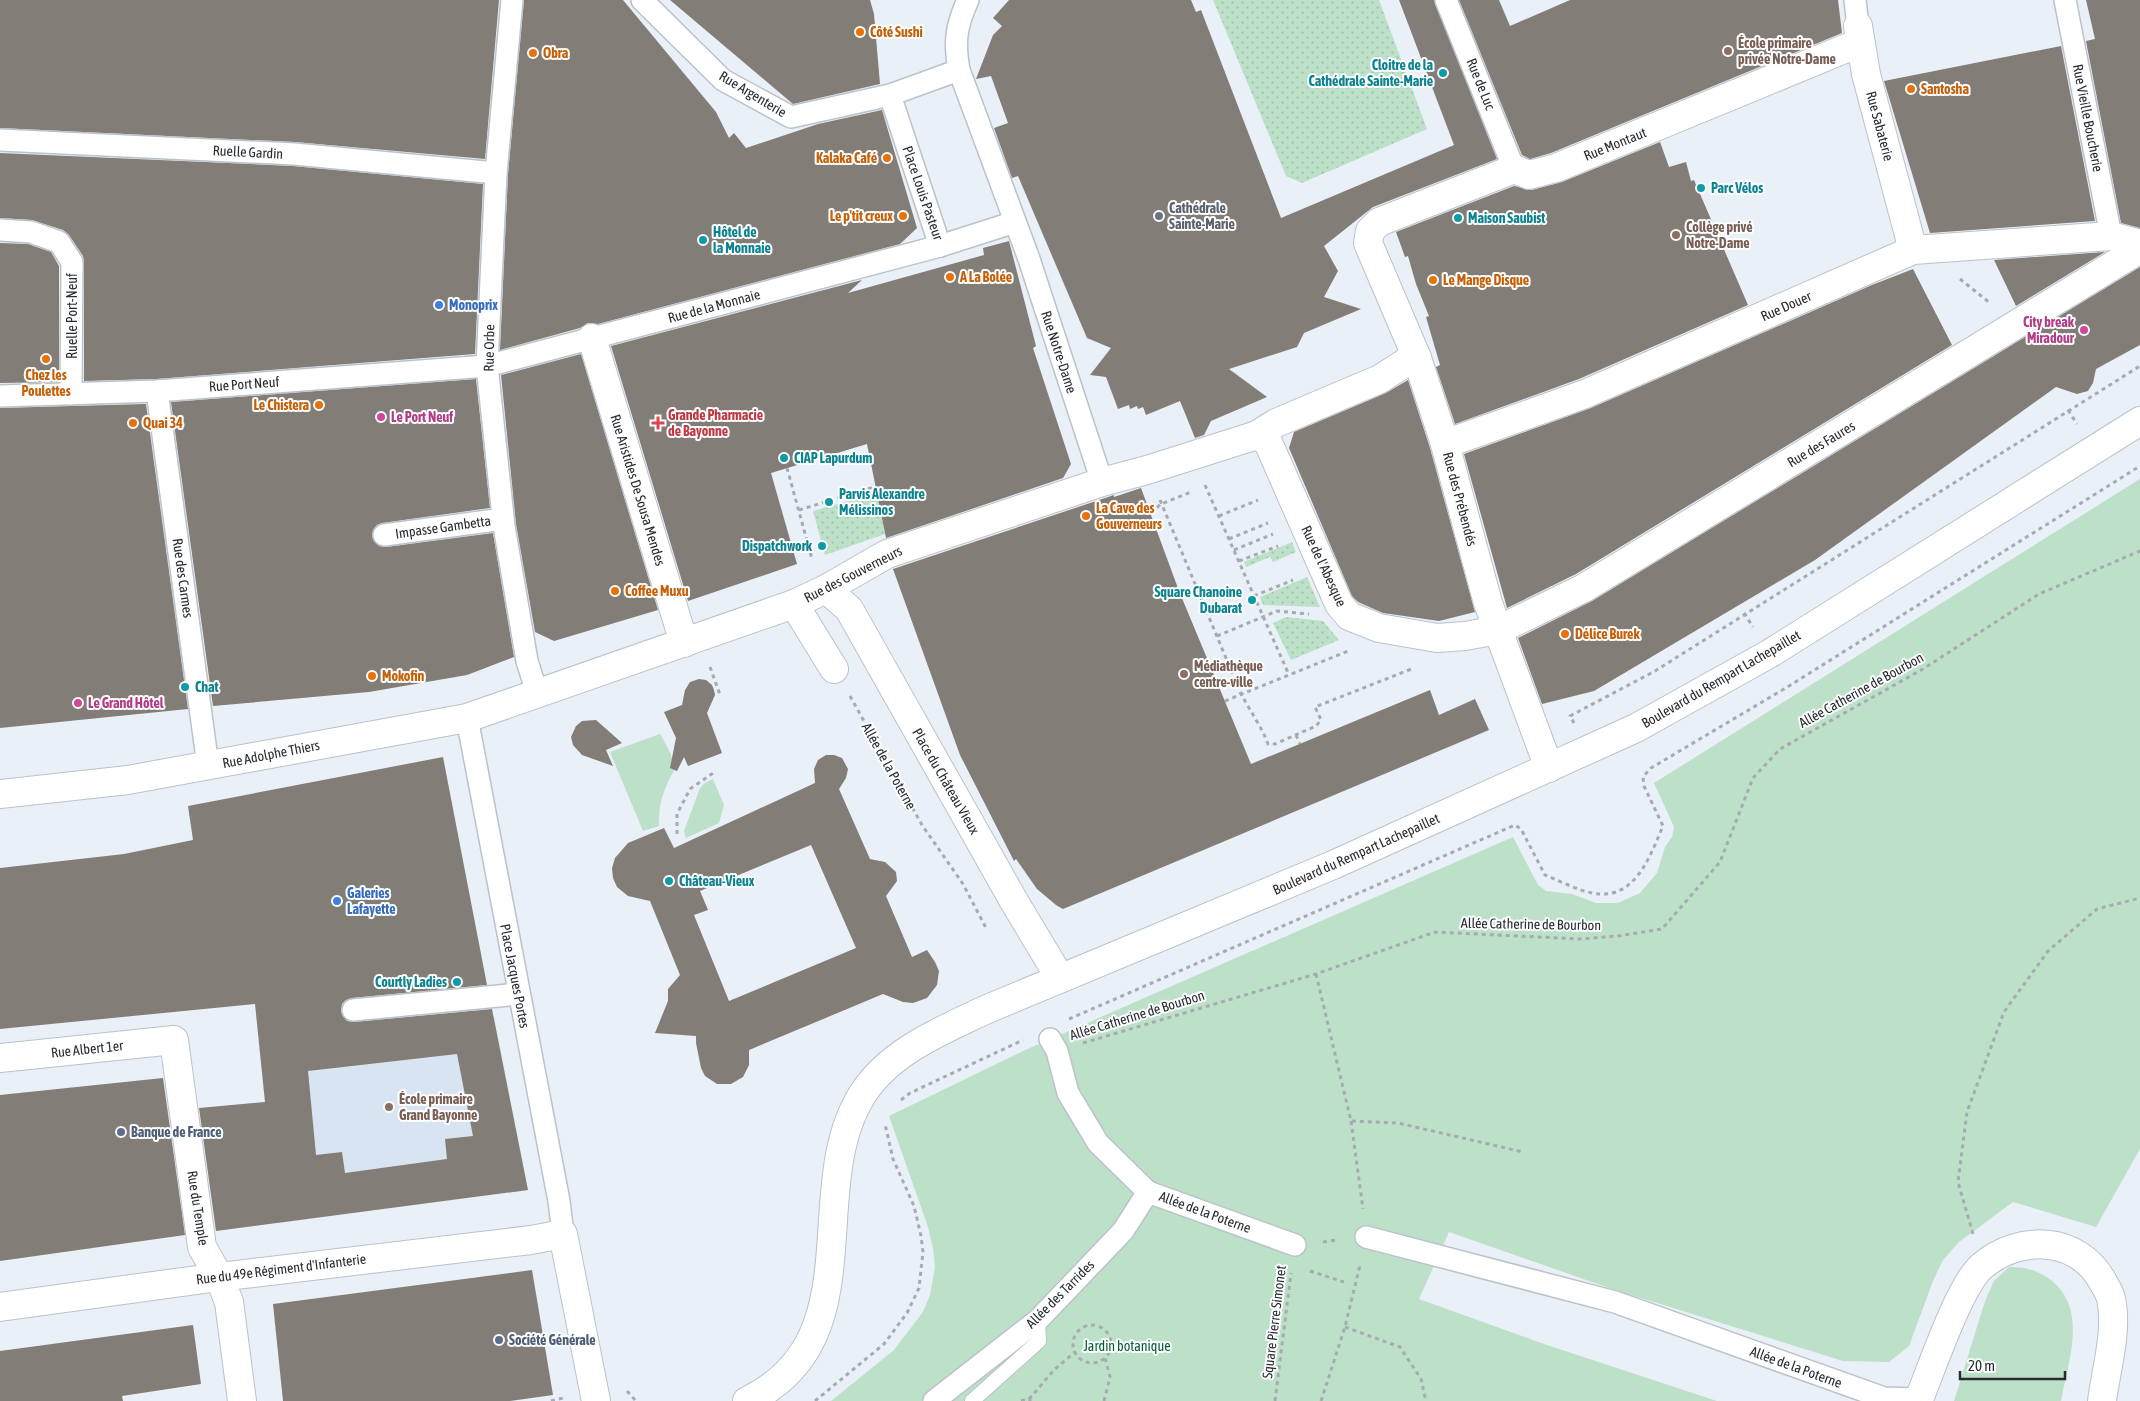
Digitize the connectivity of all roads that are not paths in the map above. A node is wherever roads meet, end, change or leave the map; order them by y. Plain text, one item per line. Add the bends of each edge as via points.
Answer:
1 (512, 0) edge
2 (642, 0) edge
3 (968, 0) edge
4 (1446, 0) edge
5 (2065, 0) edge
6 (1857, 23) edge
7 (959, 70) junction
8 (890, 95) junction
9 (0, 140) edge
10 (1514, 169) junction
11 (496, 173) junction
12 (1015, 222) junction
13 (0, 230) edge
14 (2111, 236) junction
15 (2140, 244) edge
16 (940, 246) junction
17 (2140, 249) edge
18 (1913, 250) junction
19 (592, 338) junction
20 (1417, 358) junction
21 (487, 366) junction
22 (157, 391) junction
23 (71, 394) junction
24 (0, 396) edge
25 (2140, 421) edge
26 (1257, 435) junction
27 (1445, 444) junction
28 (1102, 482) junction
29 (503, 519) junction
30 (384, 535) dead end
31 (826, 589) junction
32 (794, 604) junction
33 (1498, 630) junction
34 (684, 642) junction
35 (834, 669) road end
36 (537, 693) junction
37 (467, 718) junction
38 (208, 766) junction
39 (1549, 768) junction
40 (0, 794) edge
41 (1060, 978) junction
42 (519, 994) junction
43 (353, 1010) dead end
44 (1057, 1037) road end
45 (174, 1040) joint
46 (0, 1058) edge
47 (1148, 1192) junction
48 (563, 1234) junction
49 (1366, 1237) road end
50 (1294, 1255) road end
51 (219, 1277) junction
52 (0, 1307) edge
53 (1038, 1320) junction
54 (1919, 1400) joint
55 (242, 1401) edge
56 (596, 1401) edge
57 (747, 1401) edge
58 (934, 1401) edge
59 (972, 1401) edge
60 (2102, 1401) edge

1 - 11 street, Rue Orbe
2 - 8 street, Rue Argenterie via 723,80 791,117
3 - 7 street via 958,21 955,49
4 - 10 street, Rue de Luc
5 - 14 street, Rue Vieille Boucherie
6 - 10 street, Rue Montaut via 1556,168 1530,175
6 - 18 street, Rue Sabaterie
7 - 8 street
7 - 12 street
8 - 16 street, Place Louis Pasteur
9 - 11 street, Ruelle Gardin via 294,154
10 - 20 street, Rue des Prébendés via 1379,222 1370,230 1368,242
11 - 21 street, Rue Orbe
12 - 16 street, Place Louis Pasteur
12 - 28 street, Rue Notre-Dame
13 - 23 street, Ruelle Port-Neuf via 31,232 59,242 72,262
14 - 15 street, Rue Douer
14 - 18 street, Rue Douer
16 - 19 street, Rue de la Monnaie
17 - 33 street, Rue des Faures via 1584,588
18 - 27 street, Rue Douer via 1585,394
19 - 21 street, Rue de la Monnaie
19 - 34 street, Rue Aristides De Sousa Mendes
20 - 26 street, Rue des Gouverneurs via 1380,379 1276,423
20 - 27 street, Rue des Prébendés
21 - 22 street, Rue Port Neuf
21 - 29 street, Rue Orbe
22 - 23 street, Rue Port Neuf
22 - 38 street, Rue des Carmes
23 - 24 street, Rue Port Neuf
25 - 39 street, Boulevard du Rempart Lachepaillet via 1769,654 1636,728
26 - 28 street, Rue des Gouverneurs
26 - 33 street, Rue de l'Abesque via 1268,442 1339,604 1350,616 1395,631 1437,638
27 - 33 street, Rue des Prébendés
28 - 31 street, Rue des Gouverneurs via 887,554
29 - 30 street, Impasse Gambetta
29 - 36 street, Rue Orbe via 527,661
31 - 32 street, Rue des Gouverneurs
31 - 41 street, Place du Château Vieux via 848,609
32 - 34 street, Rue des Gouverneurs
32 - 35 street
33 - 39 street, Rue des Prébendés
34 - 36 street, Rue des Gouverneurs
36 - 37 street, Rue Adolphe Thiers
37 - 38 street, Rue Adolphe Thiers
37 - 42 street, Place Jacques Portes
38 - 40 street, Rue Adolphe Thiers via 128,780
39 - 41 street, Boulevard du Rempart Lachepaillet via 1333,865
41 - 57 street, Boulevard du Rempart Lachepaillet via 926,1039 905,1052 864,1091 853,1114 839,1162 831,1257 821,1314 801,1356 785,1375
42 - 43 street
42 - 48 street, Place Jacques Portes
44 - 47 street, Allée de la Poterne via 1068,1093 1098,1143
45 - 46 street, Rue Albert 1er
45 - 51 street, Rue du Temple via 202,1247
47 - 50 street, Allée de la Poterne
47 - 53 street, Allée des Tarrides via 1123,1231
48 - 51 street, Rue du 49e Régiment d'Infanterie
48 - 56 street
49 - 54 street, Allée de la Poterne via 1615,1302 1884,1398
51 - 52 street, Rue du 49e Régiment d'Infanterie
51 - 55 street, Rue du Temple via 229,1302
53 - 58 street, Allée des Tarrides
53 - 59 lane via 1039,1341
54 - 60 street, Allée de la Poterne via 1968,1283 1982,1266 2009,1249 2056,1245 2084,1258 2099,1275 2111,1297 2114,1320

